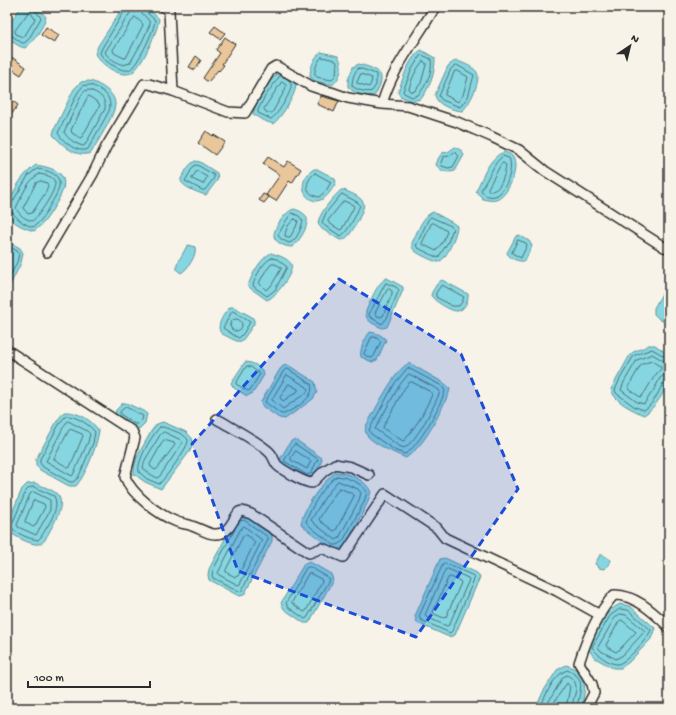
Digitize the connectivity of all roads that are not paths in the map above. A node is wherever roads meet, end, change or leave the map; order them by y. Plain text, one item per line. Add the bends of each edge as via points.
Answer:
1 (164, 7) edge
2 (435, 7) edge
3 (173, 90) junction
4 (382, 104) junction
5 (669, 248) edge
6 (47, 252) dead end
7 (7, 350) edge
8 (217, 419) dead end
9 (368, 475) dead end
10 (600, 615) junction
11 (669, 627) edge
12 (586, 708) edge

1 - 3 street via 169,11
2 - 4 street via 399,64
3 - 4 street via 228,112 245,113 271,69 276,66 317,88 348,98
3 - 6 street via 144,84
4 - 5 street via 408,106 428,112 519,150 544,171
7 - 10 street via 132,431 135,438 125,477 127,482 155,510 178,523 214,534 221,533 242,511 251,514 309,553 322,548 343,557 385,494 437,528 445,538 557,591
8 - 9 street via 267,450 277,464 309,483 335,464 351,467
10 - 11 street via 614,595 622,595 638,602
10 - 12 street via 579,663 594,692

